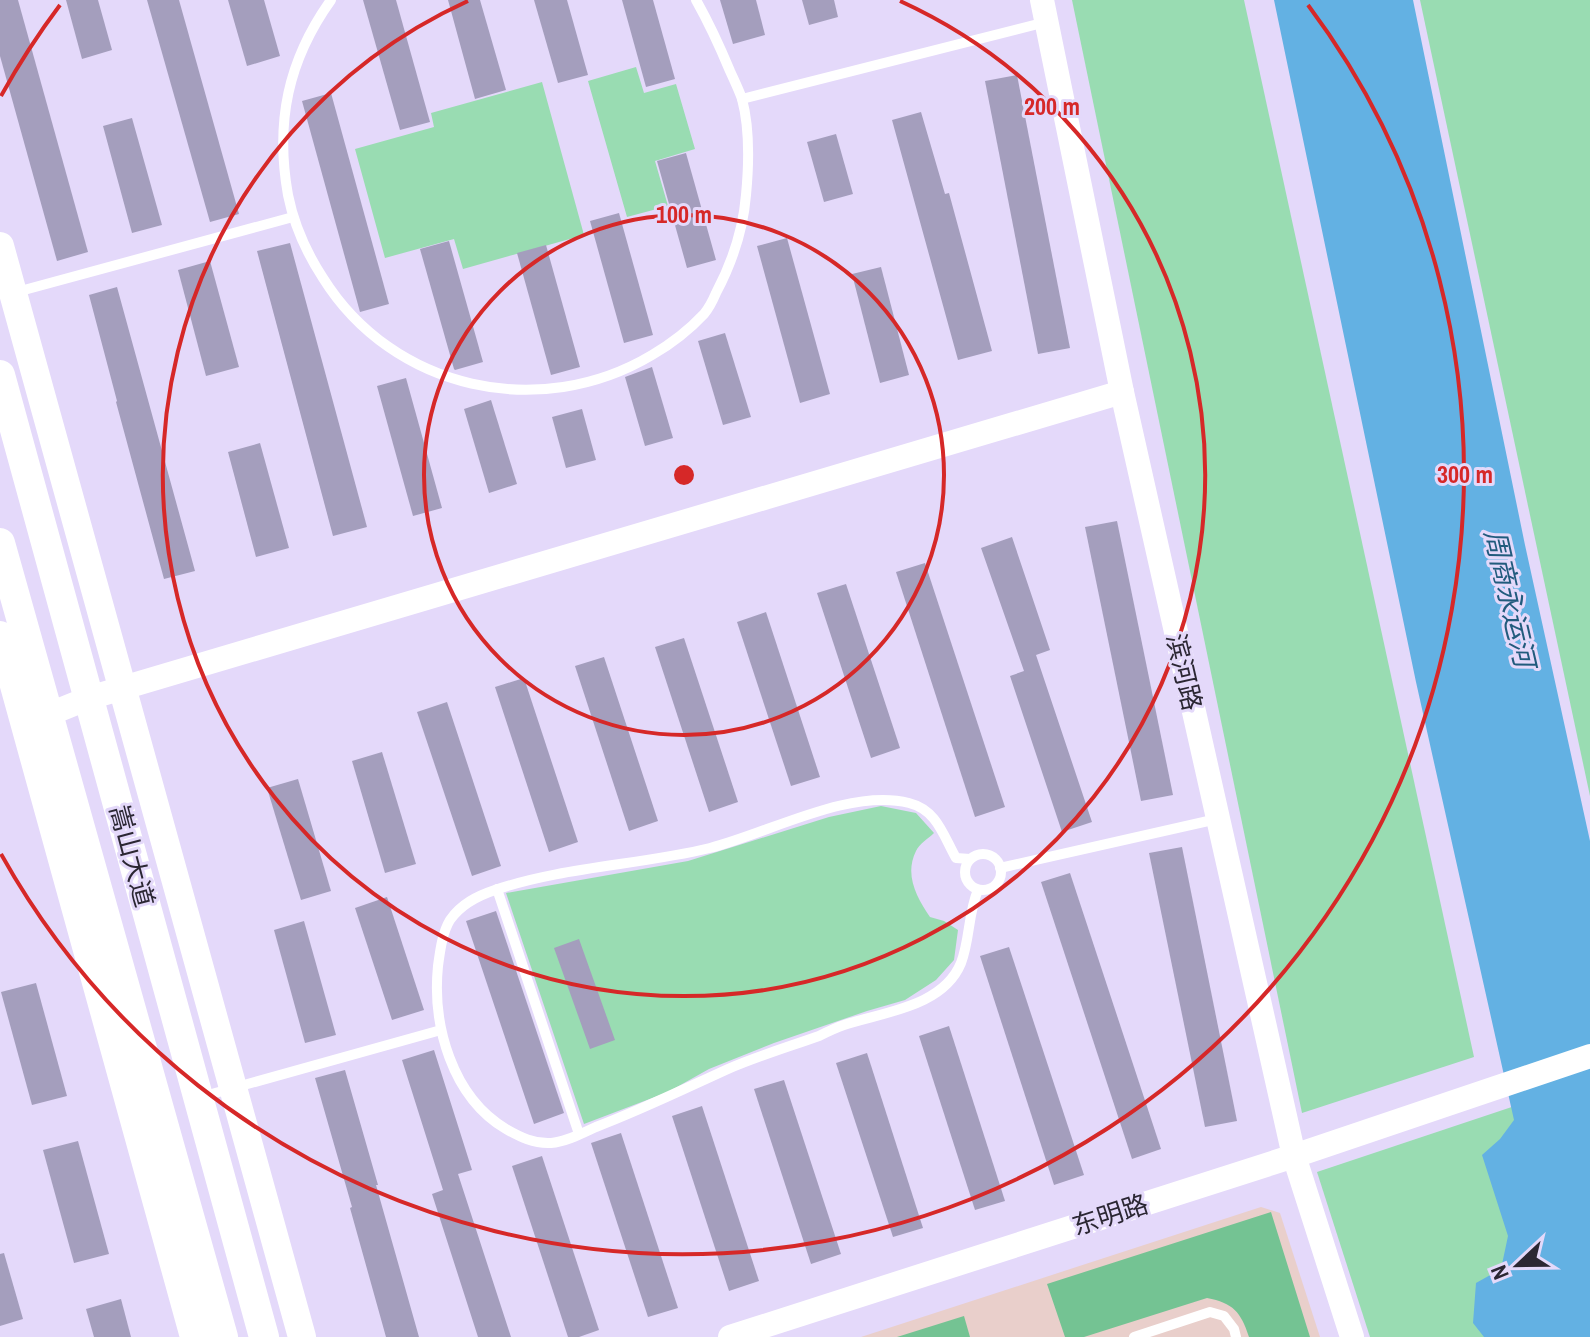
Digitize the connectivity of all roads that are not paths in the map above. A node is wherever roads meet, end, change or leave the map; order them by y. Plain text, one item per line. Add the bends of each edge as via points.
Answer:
1 (331, 0) edge
2 (696, 0) edge
3 (1045, 11) edge
4 (742, 99) junction
5 (293, 217) junction
6 (0, 246) edge
7 (6, 294) edge
8 (0, 375) edge
9 (1122, 392) junction
10 (0, 543) edge
11 (0, 635) edge
12 (123, 688) junction
13 (89, 698) junction
14 (47, 715) junction
15 (1218, 819) junction
16 (970, 859) junction
17 (1000, 868) junction
18 (497, 889) junction
19 (978, 890) junction
20 (441, 1030) junction
21 (1590, 1056) edge
22 (233, 1088) junction
23 (198, 1098) junction
24 (579, 1134) junction
25 (1294, 1156) junction
26 (194, 1337) edge
27 (223, 1337) edge
28 (264, 1337) edge
29 (302, 1337) edge
30 (730, 1337) edge
31 (1134, 1337) edge
32 (1236, 1337) edge
33 (1352, 1337) edge

1 - 5 lane via 295,67 284,114 283,163
2 - 4 lane
3 - 4 lane
3 - 9 street, 滨河路
4 - 5 lane via 748,175 744,220 730,266 706,312 671,343 631,367 586,383 540,390 493,388 447,377 404,357 366,330 334,295 308,255
5 - 7 lane
6 - 7 main road
7 - 12 main road
8 - 13 main road, 嵩山大道
9 - 12 street
9 - 15 street, 滨河路
10 - 14 main road, 嵩山大道
11 - 26 main road
12 - 13 street
12 - 22 main road
13 - 14 street
13 - 23 main road, 嵩山大道
14 - 27 main road, 嵩山大道
15 - 17 lane
15 - 25 street, 滨河路
16 - 17 lane via 988,855
16 - 18 lane via 956,858 932,814 912,803 867,800 711,847
16 - 19 lane via 966,877
17 - 19 lane via 996,885
18 - 20 lane via 469,900 449,921 436,986
18 - 24 lane
19 - 24 lane via 961,965 944,987 893,1013 753,1058
20 - 22 lane
20 - 24 lane via 458,1076 479,1108 501,1126 526,1141 552,1143
21 - 25 street, 东明路
22 - 23 lane
22 - 29 main road
23 - 28 main road, 嵩山大道
25 - 30 street, 东明路
25 - 33 street, 滨河路
31 - 32 lane via 1210,1312 1224,1316

